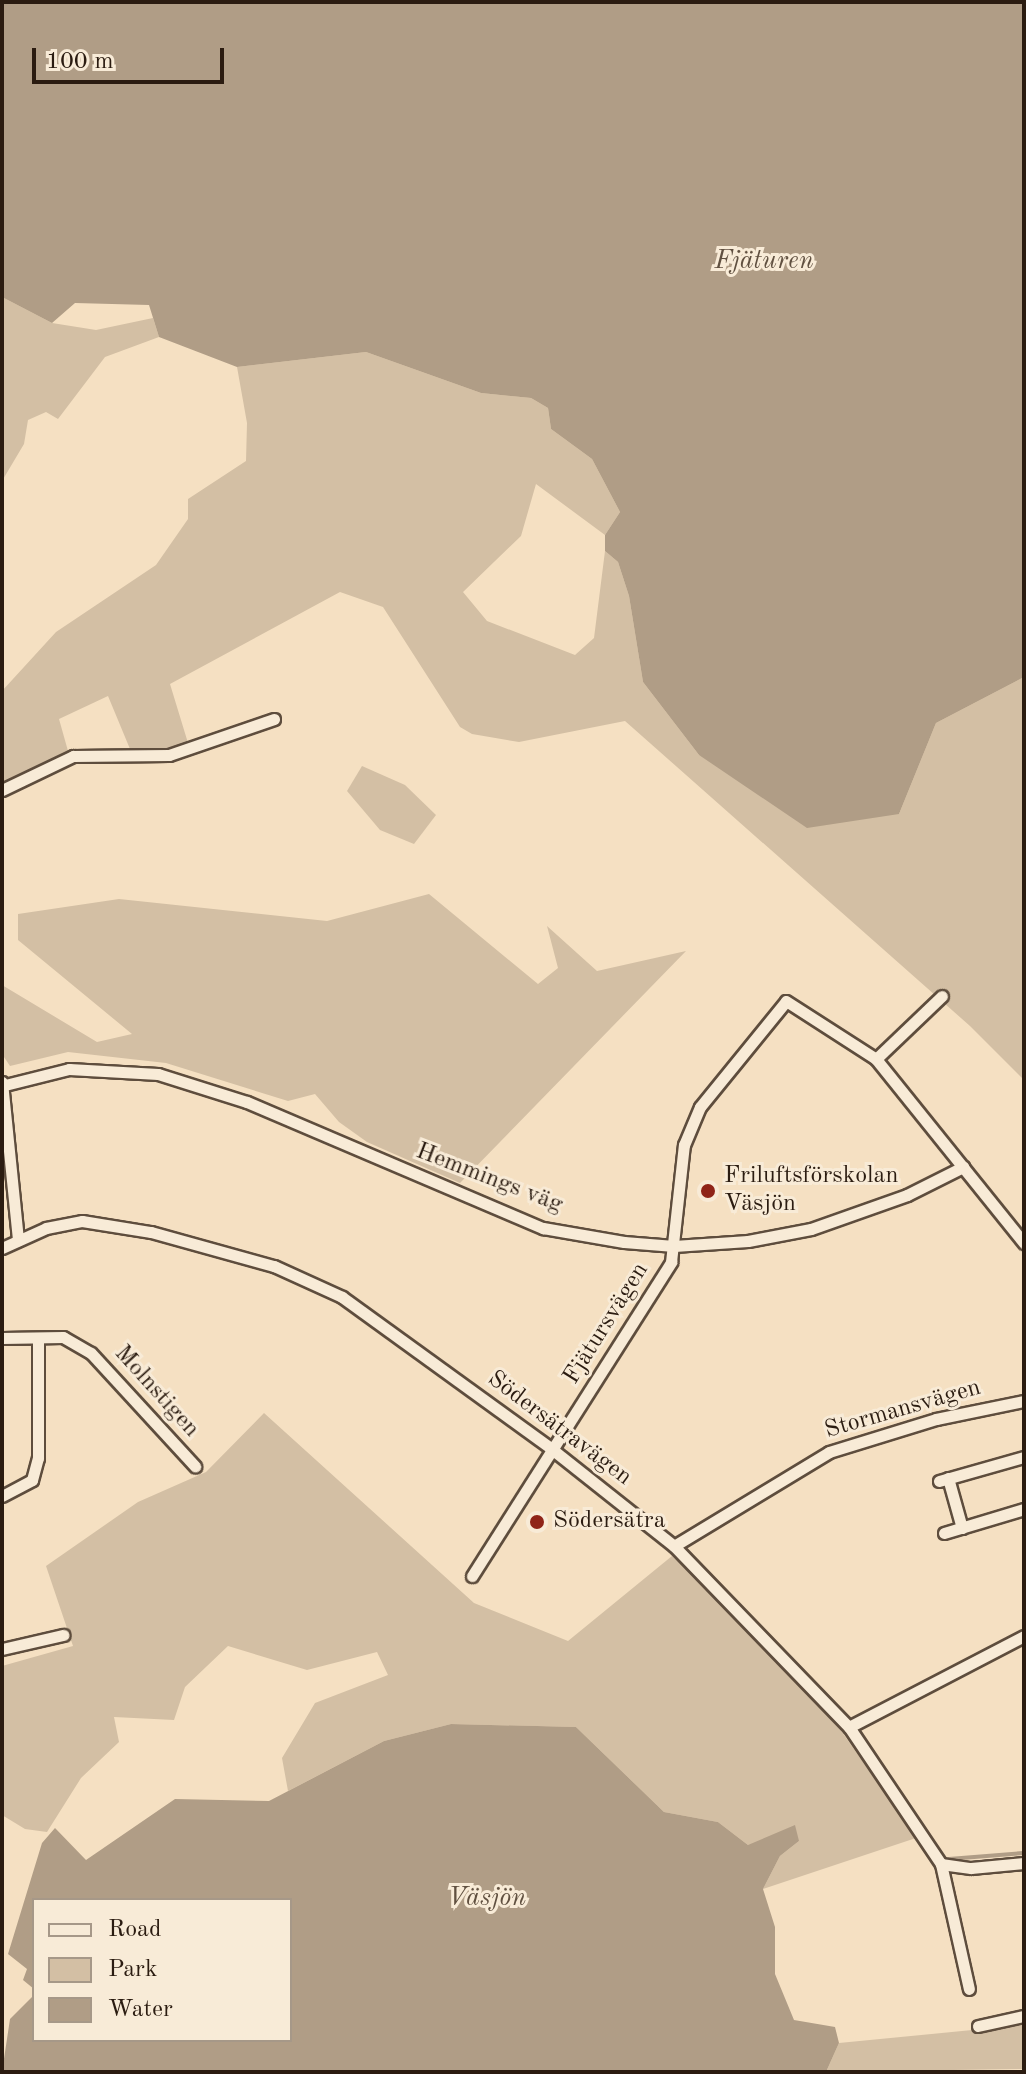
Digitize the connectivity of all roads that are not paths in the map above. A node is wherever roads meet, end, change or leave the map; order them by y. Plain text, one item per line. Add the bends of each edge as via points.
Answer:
1 (274, 719) dead end
2 (2, 790) edge
3 (942, 996) dead end
4 (876, 1059) junction
5 (3, 1083) edge
6 (963, 1167) junction
7 (18, 1240) junction
8 (1024, 1243) edge
9 (674, 1246) junction
10 (2, 1248) edge
11 (2, 1338) edge
12 (38, 1338) junction
13 (1024, 1401) edge
14 (553, 1450) junction
15 (1024, 1457) edge
16 (195, 1466) dead end
17 (2, 1496) edge
18 (1024, 1509) edge
19 (962, 1528) junction
20 (944, 1533) dead end
21 (674, 1546) junction
22 (472, 1576) dead end
23 (63, 1635) dead end
24 (1024, 1636) edge
25 (2, 1649) edge
26 (849, 1727) junction
27 (1024, 1863) edge
28 (941, 1864) junction
29 (969, 1989) dead end
30 (1024, 2016) edge
31 (978, 2026) dead end

1 - 2 street via 169,755 73,756
3 - 4 street
4 - 6 street
4 - 9 street, Fjätursvägen via 786,1001 700,1107 684,1145
5 - 7 street
5 - 9 street, Hemmings väg via 69,1069 158,1074 247,1102 543,1228
6 - 8 street
6 - 9 street, Hemmings väg via 907,1195 811,1229 748,1241
7 - 10 street, Södersätravägen
7 - 14 street, Södersätravägen via 46,1228 100,1222 305,1278 391,1329
9 - 14 street, Fjätursvägen via 648,1303
11 - 12 street, Molnstigen
12 - 16 street, Molnstigen via 63,1337 91,1353
12 - 17 street via 38,1458 32,1480
13 - 21 street, Stormansvägen via 936,1419 829,1452
14 - 21 street, Södersätravägen
14 - 22 street, Fjätursvägen
15 - 19 street via 943,1480
18 - 19 street
19 - 20 street
21 - 26 street, Södersätravägen
23 - 25 street
24 - 26 street
26 - 28 street, Södersätravägen
27 - 28 street via 971,1868
28 - 29 street, Södersätravägen
30 - 31 street

